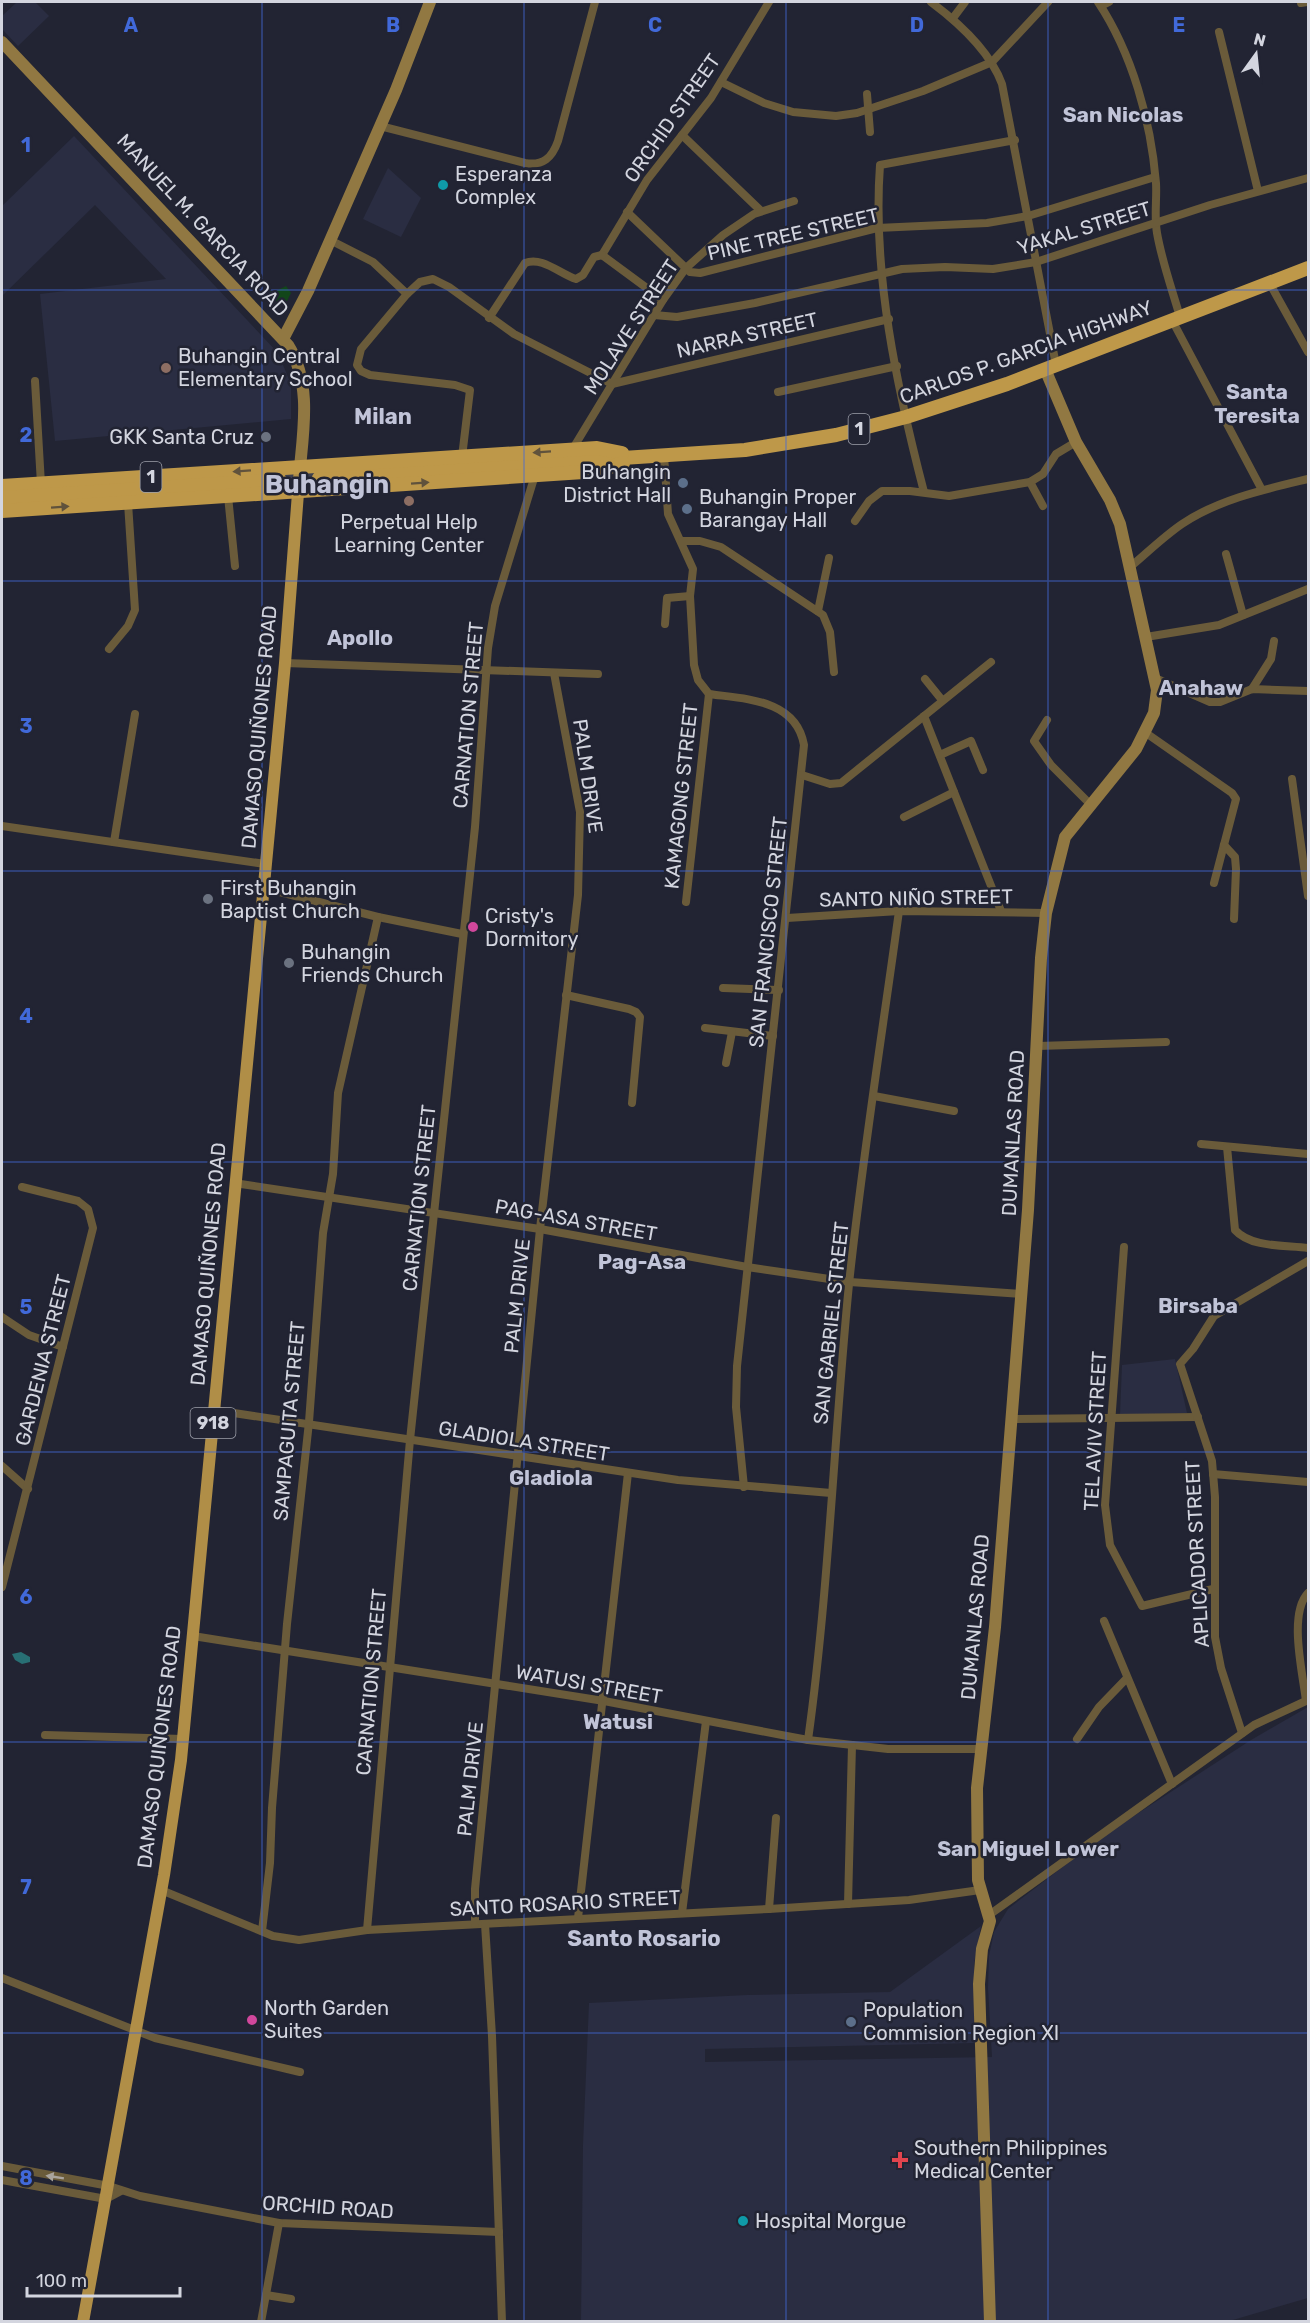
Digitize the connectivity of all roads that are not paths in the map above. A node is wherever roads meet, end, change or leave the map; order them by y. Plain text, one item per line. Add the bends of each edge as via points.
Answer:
1 (430, 2) edge
2 (595, 2) edge
3 (769, 2) edge
4 (931, 2) edge
5 (965, 2) edge
6 (1048, 2) edge
7 (1103, 3) edge
8 (953, 18) junction
9 (1219, 32) dead end
10 (2, 42) edge
11 (992, 62) junction
12 (721, 82) junction
13 (867, 94) dead end
14 (868, 110) junction
15 (380, 126) junction
16 (870, 132) dead end
17 (682, 135) junction
18 (1015, 140) junction
19 (1155, 177) junction
20 (1308, 178) edge
21 (1258, 191) junction
22 (794, 201) dead end
23 (760, 210) junction
24 (627, 212) junction
25 (1028, 216) junction
26 (1155, 223) junction
27 (877, 228) junction
28 (330, 240) junction
29 (602, 255) junction
30 (1036, 262) junction
31 (686, 268) junction
32 (1308, 268) edge
33 (881, 273) junction
34 (1270, 284) junction
35 (407, 294) junction
36 (663, 300) junction
37 (654, 315) junction
38 (489, 318) junction
39 (1176, 318) junction
40 (889, 319) junction
41 (283, 339) junction
42 (1308, 352) edge
43 (897, 366) junction
44 (1051, 367) junction
45 (35, 381) dead end
46 (612, 384) junction
47 (778, 392) dead end
48 (906, 417) junction
49 (1076, 441) junction
50 (572, 450) junction
51 (664, 455) junction
52 (462, 457) junction
53 (642, 457) junction
54 (300, 469) junction
55 (535, 475) junction
56 (319, 478) tunnel mouth
57 (1308, 479) edge
58 (280, 480) tunnel mouth
59 (1030, 482) junction
60 (41, 484) junction
61 (2, 486) edge
62 (299, 489) junction
63 (1262, 490) junction
64 (924, 492) junction
65 (228, 496) junction
66 (2, 498) edge
67 (128, 503) junction
68 (1043, 506) dead end
69 (2, 511) edge
70 (855, 521) dead end
71 (682, 541) junction
72 (1226, 554) dead end
73 (829, 558) dead end
74 (235, 566) dead end
75 (1129, 568) junction
76 (1308, 589) edge
77 (690, 596) junction
78 (818, 611) junction
79 (1243, 615) junction
80 (665, 624) dead end
81 (1146, 637) junction
82 (1274, 641) dead end
83 (109, 649) dead end
84 (992, 662) dead end
85 (285, 663) junction
86 (486, 671) junction
87 (554, 672) junction
88 (834, 672) dead end
89 (598, 674) dead end
90 (1155, 678) junction
91 (925, 679) dead end
92 (1252, 689) junction
93 (1308, 691) edge
94 (709, 693) junction
95 (942, 700) junction
96 (135, 714) dead end
97 (924, 716) junction
98 (1047, 720) dead end
99 (1146, 733) junction
100 (940, 755) junction
101 (984, 770) dead end
102 (802, 775) junction
103 (1292, 779) dead end
104 (954, 792) junction
105 (1091, 805) junction
106 (904, 817) dead end
107 (3, 824) edge
108 (114, 842) junction
109 (1304, 842) edge
110 (1224, 845) junction
111 (265, 864) junction
112 (1214, 883) dead end
113 (264, 888) junction
114 (1308, 896) edge
115 (686, 902) dead end
116 (899, 911) junction
117 (1001, 911) junction
118 (1046, 913) junction
119 (378, 917) junction
120 (787, 918) junction
121 (1234, 919) dead end
122 (462, 934) junction
123 (723, 988) dead end
124 (779, 990) junction
125 (566, 995) junction
126 (705, 1028) dead end
127 (732, 1032) junction
128 (773, 1036) junction
129 (1166, 1042) dead end
130 (1038, 1046) junction
131 (726, 1063) dead end
132 (874, 1096) junction
133 (633, 1103) dead end
134 (954, 1111) dead end
135 (1201, 1144) dead end
136 (1227, 1147) junction
137 (1308, 1154) edge
138 (234, 1183) junction
139 (22, 1187) dead end
140 (328, 1198) junction
141 (433, 1214) junction
142 (540, 1229) junction
143 (1124, 1247) dead end
144 (1308, 1248) edge
145 (1308, 1261) edge
146 (747, 1267) junction
147 (850, 1282) junction
148 (1020, 1294) junction
149 (2, 1317) edge
150 (63, 1347) junction
151 (214, 1410) junction
152 (1198, 1417) junction
153 (1010, 1419) junction
154 (1110, 1420) junction
155 (309, 1422) junction
156 (410, 1440) junction
157 (518, 1456) junction
158 (2, 1466) edge
159 (628, 1473) junction
160 (1214, 1474) junction
161 (1308, 1482) edge
162 (744, 1487) junction
163 (28, 1489) junction
164 (831, 1493) junction
165 (2, 1587) edge
166 (1213, 1589) junction
167 (1308, 1593) edge
168 (1104, 1621) dead end
169 (193, 1636) junction
170 (284, 1650) junction
171 (389, 1667) junction
172 (1127, 1678) junction
173 (496, 1685) junction
174 (604, 1701) junction
175 (1307, 1701) edge
176 (706, 1721) junction
177 (1242, 1733) junction
178 (45, 1735) dead end
179 (183, 1739) junction
180 (1077, 1739) dead end
181 (808, 1740) junction
182 (852, 1745) junction
183 (981, 1749) junction
184 (1172, 1784) junction
185 (776, 1818) dead end
186 (161, 1890) junction
187 (980, 1890) junction
188 (848, 1904) junction
189 (769, 1909) junction
190 (682, 1913) junction
191 (990, 1915) junction
192 (578, 1918) junction
193 (475, 1924) junction
194 (485, 1924) junction
195 (367, 1930) junction
196 (262, 1931) junction
197 (2, 1978) edge
198 (136, 2030) junction
199 (300, 2072) dead end
200 (2, 2166) edge
201 (2, 2180) edge
202 (108, 2192) junction
203 (279, 2223) junction
204 (499, 2232) junction
205 (266, 2295) junction
206 (291, 2299) dead end
207 (84, 2321) edge
208 (261, 2322) edge
209 (502, 2322) edge
210 (990, 2322) edge

1 - 15 main road
2 - 15 street via 558,141 549,159 525,163
3 - 12 street, ORCHID STREET
4 - 8 street
5 - 8 street
6 - 11 street
7 - 19 street via 1131,69
8 - 11 street
9 - 21 street
10 - 41 main road, MANUEL M. GARCIA ROAD
11 - 14 street
11 - 18 street via 1002,84
12 - 14 street via 793,112 836,116
12 - 17 street, ORCHID STREET
13 - 14 street
14 - 16 street
15 - 28 main road
17 - 23 street
17 - 24 street, ORCHID STREET
18 - 25 street
18 - 27 street via 880,165
19 - 25 street, PINE TREE STREET
19 - 26 street
20 - 21 street, YAKAL STREET
21 - 26 street, YAKAL STREET
22 - 23 street, MOLAVE STREET
23 - 31 street, MOLAVE STREET via 723,235
24 - 29 street, ORCHID STREET
24 - 31 street
25 - 27 street, PINE TREE STREET via 987,223
25 - 30 street
26 - 30 street, YAKAL STREET
26 - 39 street
27 - 31 street, PINE TREE STREET via 706,272 694,273
27 - 33 street
28 - 35 street via 373,262
28 - 41 main road
29 - 36 street
29 - 38 street, ORCHID STREET via 594,257 576,279 541,263 525,262
30 - 33 street, YAKAL STREET via 1010,268 923,267
30 - 44 street
31 - 36 street, MOLAVE STREET
32 - 34 highway, CARLOS P. GARCIA HIGHWAY / 1
33 - 37 street, YAKAL STREET via 744,306 677,317
33 - 40 street
34 - 39 highway, CARLOS P. GARCIA HIGHWAY / 1
34 - 42 street
35 - 38 street via 420,282 433,279 449,286
35 - 52 street via 361,349 358,368 370,375 470,390
36 - 37 street, MOLAVE STREET
37 - 46 street, MOLAVE STREET
38 - 46 street
39 - 44 highway, CARLOS P. GARCIA HIGHWAY / 1
39 - 63 street
40 - 43 street
40 - 46 street, NARRA STREET
41 - 54 main road, MANUEL M. GARCIA ROAD via 297,362 302,385
43 - 47 street
43 - 48 street
44 - 48 highway, CARLOS P. GARCIA HIGHWAY / 1
44 - 49 main road, DUMANLAS ROAD
45 - 60 street
46 - 50 street, MOLAVE STREET
48 - 51 highway, CARLOS P. GARCIA HIGHWAY / 1 via 836,435 745,450
48 - 64 street
49 - 59 street via 1056,454 1042,474
49 - 75 main road, DUMANLAS ROAD via 1110,500 1120,524
50 -> 52 highway, CARLOS P. GARCIA HIGHWAY / 1
50 - 53 highway, CARLOS P. GARCIA HIGHWAY / 1 via 597,448
51 - 53 highway, CARLOS P. GARCIA HIGHWAY / 1
51 - 71 street via 668,514
52 - 54 highway, CARLOS P. GARCIA HIGHWAY / 1
53 - 55 highway, CARLOS P. GARCIA HIGHWAY / 1 via 599,471
53 - 56 highway, CARLOS P. GARCIA HIGHWAY / 1
54 -> 60 highway, CARLOS P. GARCIA HIGHWAY / 1
54 - 62 main road, 918
62 -> 55 highway, CARLOS P. GARCIA HIGHWAY / 1
55 - 86 street, CARNATION STREET via 495,606
57 - 63 street
58 - 66 highway, 1
59 - 64 street via 950,496
59 - 68 street
60 - 61 highway, CARLOS P. GARCIA HIGHWAY / 1
62 - 65 highway, CARLOS P. GARCIA HIGHWAY / 1
62 - 85 main road, DAMASO QUIÑONES ROAD / 918
63 - 75 street via 1192,518
64 - 70 street via 882,491
65 - 67 highway, CARLOS P. GARCIA HIGHWAY / 1
65 - 74 street
69 -> 67 highway, CARLOS P. GARCIA HIGHWAY / 1
67 - 83 street via 135,610 128,626
71 - 77 street via 693,569
71 - 78 street via 721,547
72 - 79 street
73 - 78 street
75 - 81 main road, DUMANLAS ROAD
76 - 79 street
77 - 80 street via 667,598
77 - 94 street via 694,665 698,680
78 - 88 street via 830,632
79 - 81 street via 1219,625
81 - 90 main road, DUMANLAS ROAD
82 - 92 street via 1271,659
84 - 95 street
85 - 86 street
85 - 111 main road, DAMASO QUIÑONES ROAD / 918
86 - 87 street
86 - 122 street, CARNATION STREET via 478,799
87 - 89 street
87 - 125 street, PALM DRIVE via 581,836
90 - 92 street via 1210,702
90 - 99 main road, DUMANLAS ROAD via 1156,703
91 - 95 street
92 - 93 street
94 - 102 street, SAN FRANCISCO STREET via 769,704 789,715 802,736
94 - 115 street, KAMAGONG STREET
95 - 97 street
96 - 108 street
97 - 100 street
97 - 102 street via 841,783 830,784
98 - 105 street via 1034,741 1051,765
99 - 105 main road, DUMANLAS ROAD
99 - 110 street via 1234,795 1236,807
100 - 101 street via 971,741
100 - 104 street
102 - 120 street, SAN FRANCISCO STREET
103 - 109 street
104 - 106 street
104 - 117 street
105 - 118 main road, DUMANLAS ROAD via 1071,827 1060,849
107 - 108 street
108 - 111 street
109 - 114 street
110 - 112 street
110 - 121 street via 1235,856 1236,863
111 - 113 main road, DAMASO QUIÑONES ROAD / 918
113 - 119 street
113 - 138 main road, DAMASO QUIÑONES ROAD / 918
116 - 117 street, SANTO NIÑO STREET
116 - 120 street, SANTO NIÑO STREET
116 - 132 street, SAN GABRIEL STREET
117 - 118 street, SANTO NIÑO STREET
118 - 130 main road, DUMANLAS ROAD
119 - 122 street
119 - 140 street, SAMPAGUITA STREET via 340,1077
120 - 124 street, SAN FRANCISCO STREET
122 - 141 street, CARNATION STREET
123 - 124 street
124 - 128 street, SAN FRANCISCO STREET
125 - 133 street via 629,1009 640,1017
125 - 142 street, PALM DRIVE
126 - 127 street
127 - 128 street
127 - 131 street
128 - 146 street, SAN FRANCISCO STREET
129 - 130 street
130 - 148 main road, DUMANLAS ROAD
132 - 134 street
132 - 147 street, SAN GABRIEL STREET
135 - 136 street
136 - 137 street
136 - 144 street via 1234,1230 1257,1242
138 - 140 street, PAG-ASA STREET
138 - 151 main road, DAMASO QUIÑONES ROAD / 918
139 - 150 street, GARDENIA STREET via 78,1201 88,1209 93,1228
140 - 141 street, PAG-ASA STREET
140 - 155 street, SAMPAGUITA STREET via 315,1308
141 - 142 street, PAG-ASA STREET
141 - 156 street, CARNATION STREET
142 - 146 street, PAG-ASA STREET
142 - 157 street, PALM DRIVE
143 - 154 street, TEL AVIV STREET
145 - 152 street, APLICADOR STREET via 1222,1310 1205,1327 1180,1364
146 - 147 street, PAG-ASA STREET
146 - 162 street, SAN FRANCISCO STREET via 735,1388
147 - 148 street, PAG-ASA STREET
147 - 164 street, SAN GABRIEL STREET
148 - 153 main road, DUMANLAS ROAD
149 - 150 street via 29,1335
150 - 163 street, GARDENIA STREET
151 - 155 street, GLADIOLA STREET
151 - 169 main road, DAMASO QUIÑONES ROAD / 918
152 - 154 street
152 - 160 street, APLICADOR STREET
153 - 154 street
153 - 183 main road, DUMANLAS ROAD via 996,1627
154 - 166 street, TEL AVIV STREET via 1107,1533 1137,1601 1149,1606
155 - 156 street, GLADIOLA STREET
155 - 170 street, SAMPAGUITA STREET
156 - 157 street, GLADIOLA STREET
156 - 171 street, CARNATION STREET
157 - 159 street, GLADIOLA STREET
157 - 173 street, PALM DRIVE
158 - 163 street
159 - 162 street, GLADIOLA STREET
159 - 174 street
160 - 161 street
160 - 166 street, APLICADOR STREET
162 - 164 street, GLADIOLA STREET
163 - 165 street, GARDENIA STREET
164 - 181 street, SAN GABRIEL STREET via 824,1614
166 - 177 street, APLICADOR STREET via 1217,1649
167 - 175 street via 1298,1622
168 - 172 street
169 - 170 street, WATUSI STREET
169 - 179 main road, DAMASO QUIÑONES ROAD / 918
170 - 171 street, WATUSI STREET
170 - 196 street, SAMPAGUITA STREET
171 - 173 street, WATUSI STREET
171 - 195 street, CARNATION STREET
172 - 180 street via 1099,1707
172 - 184 street
173 - 174 street, WATUSI STREET
173 - 193 street, PALM DRIVE via 475,1889
174 - 176 street, WATUSI STREET
174 - 192 street
175 - 177 street
176 - 181 street, WATUSI STREET
176 - 190 street
177 - 184 street
178 - 179 street
179 - 186 main road, DAMASO QUIÑONES ROAD / 918
181 - 182 street, WATUSI STREET
182 - 183 street, WATUSI STREET
182 - 188 street
183 - 187 main road, DUMANLAS ROAD via 977,1797
184 - 191 street
185 - 189 street
186 - 196 street, SANTO ROSARIO STREET
186 - 198 main road, DAMASO QUIÑONES ROAD / 918
187 - 188 street, SANTO ROSARIO STREET
187 - 191 main road, DUMANLAS ROAD
188 - 189 street, SANTO ROSARIO STREET
189 - 190 street, SANTO ROSARIO STREET
190 - 192 street, SANTO ROSARIO STREET
191 - 210 main road via 979,1984
192 - 194 street, SANTO ROSARIO STREET
193 - 194 street, SANTO ROSARIO STREET
193 - 195 street, SANTO ROSARIO STREET
194 - 204 street
195 - 196 street, SANTO ROSARIO STREET via 299,1940
197 - 198 street
198 - 199 street via 182,2045
198 - 202 main road, DAMASO QUIÑONES ROAD / 918
202 -> 200 street
201 - 202 street
202 - 203 street, ORCHID ROAD via 121,2191
202 - 207 main road, DAMASO QUIÑONES ROAD / 918
203 - 204 street, ORCHID ROAD
203 - 205 street
204 - 209 street
205 - 206 street
205 - 208 street

